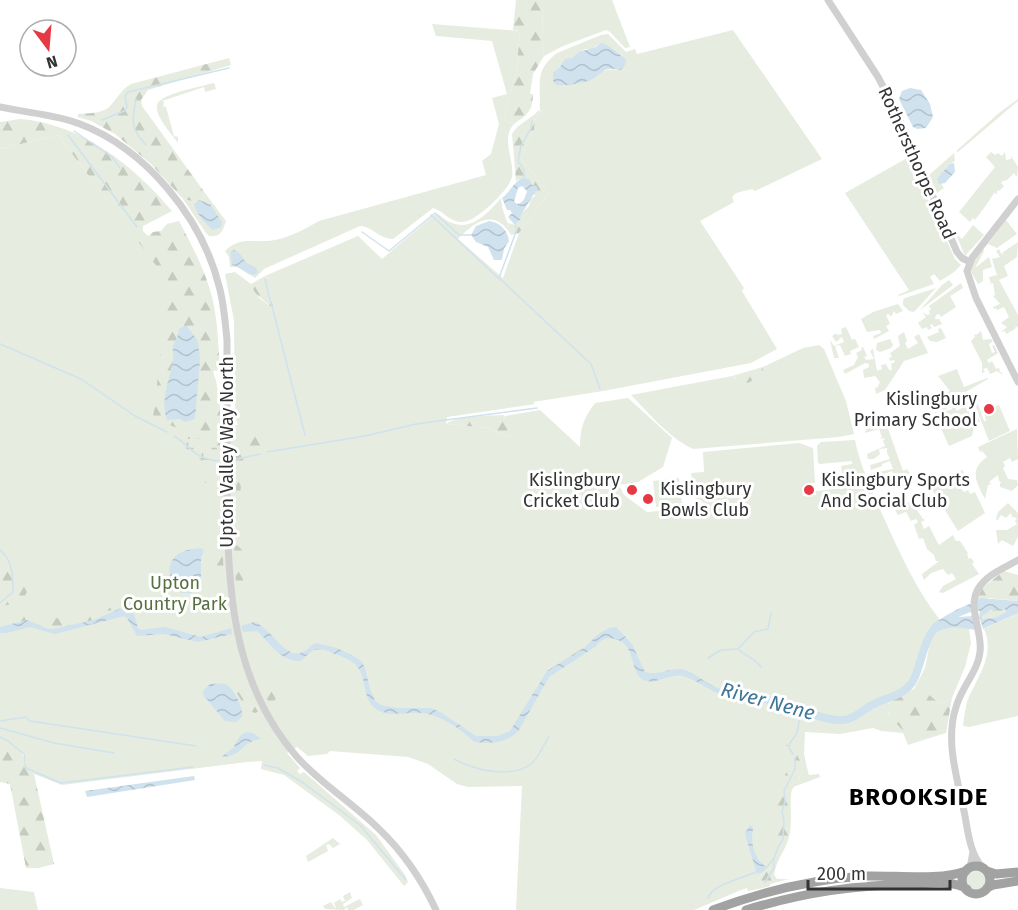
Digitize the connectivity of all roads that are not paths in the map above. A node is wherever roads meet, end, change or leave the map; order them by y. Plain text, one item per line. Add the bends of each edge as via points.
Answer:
1 (828, 0) edge
2 (0, 107) edge
3 (12, 110) junction
4 (0, 113) edge
5 (1018, 199) edge
6 (970, 262) junction
7 (1018, 382) edge
8 (1018, 560) edge
9 (973, 852) junction
10 (968, 869) junction
11 (985, 869) junction
12 (1018, 872) edge
13 (1018, 881) edge
14 (987, 888) junction
15 (967, 889) junction
16 (436, 910) edge
17 (712, 910) edge
18 (746, 910) edge

1 - 6 street, Rothersthorpe Road via 878,77 957,252
2 - 3 street, Upton Valley Way North
3 - 4 street, Upton Valley Way North
3 - 16 street, Upton Valley Way North via 58,116 107,137 144,165 173,196 196,230 219,285 227,340 227,553 237,636 249,671 265,708 299,759 402,854
5 - 6 street
6 - 7 street via 967,271 976,297
8 - 9 street via 978,588 974,602 979,660 959,696 952,722 954,768
9 - 10 street
9 - 11 street
10 - 11 highway
10 - 15 highway via 963,881
10 - 17 highway via 952,875 865,876 820,882 769,892
11 - 12 highway via 996,874
11 - 14 highway via 990,879
13 - 14 highway
14 - 15 highway via 977,893
15 - 18 highway via 949,883 865,885 819,891

